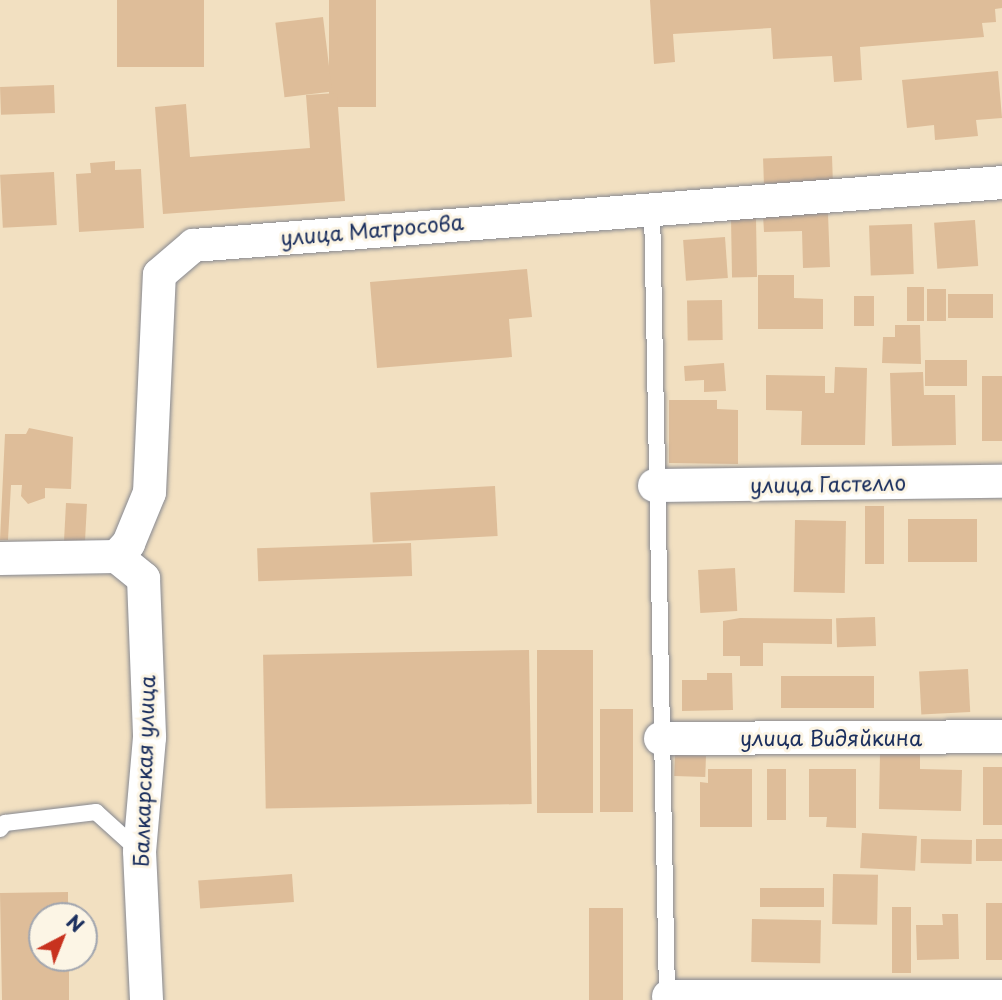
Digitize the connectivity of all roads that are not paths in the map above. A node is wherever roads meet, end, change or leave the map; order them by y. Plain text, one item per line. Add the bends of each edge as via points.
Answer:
1 (1002, 182) edge
2 (652, 206) junction
3 (1002, 481) edge
4 (654, 485) junction
5 (116, 556) junction
6 (0, 558) edge
7 (1002, 736) edge
8 (660, 738) junction
9 (0, 829) edge
10 (139, 851) junction
11 (1002, 996) edge
12 (667, 998) edge
13 (146, 1000) edge

1 - 2 street, улица Матросова
2 - 4 lane
2 - 5 street, улица Матросова via 212,242 182,251 159,274 146,507
3 - 4 street, улица Гастелло
4 - 8 lane
5 - 6 street
5 - 10 street, Балкарская улица via 143,579 149,737
7 - 8 street, улица Видяйкина
8 - 12 lane
9 - 10 lane via 5,823 96,812
10 - 13 street, Балкарская улица
11 - 12 street

